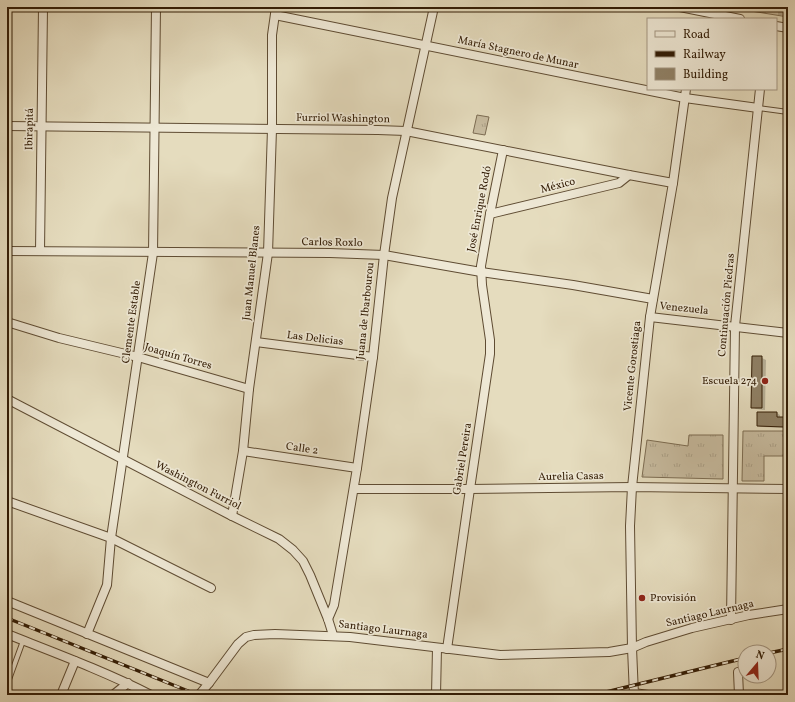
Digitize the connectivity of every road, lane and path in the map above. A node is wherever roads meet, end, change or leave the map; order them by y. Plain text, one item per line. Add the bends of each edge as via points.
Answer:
1 (43, 7) edge
2 (156, 7) edge
3 (434, 7) edge
4 (680, 7) edge
5 (276, 11) edge
6 (696, 12) edge
7 (734, 18) edge
8 (777, 26) edge
9 (788, 28) edge
10 (425, 45) junction
11 (686, 90) edge
12 (760, 90) edge
13 (685, 98) junction
14 (758, 108) junction
15 (788, 112) edge
16 (7, 126) edge
17 (41, 127) junction
18 (155, 127) junction
19 (272, 129) junction
20 (406, 131) junction
21 (503, 150) junction
22 (629, 175) junction
23 (673, 183) junction
24 (490, 214) junction
25 (7, 251) edge
26 (40, 251) junction
27 (152, 253) junction
28 (268, 253) junction
29 (384, 255) junction
30 (480, 272) junction
31 (653, 299) junction
32 (650, 316) junction
33 (7, 322) edge
34 (735, 326) junction
35 (788, 333) edge
36 (256, 342) junction
37 (138, 357) junction
38 (373, 357) junction
39 (250, 389) junction
40 (7, 399) edge
41 (243, 451) junction
42 (123, 459) junction
43 (357, 468) junction
44 (632, 487) junction
45 (733, 488) junction
46 (354, 489) junction
47 (470, 489) junction
48 (788, 489) edge
49 (7, 501) edge
50 (232, 516) junction
51 (111, 538) junction
52 (211, 588) dead end
53 (7, 601) edge
54 (788, 609) edge
55 (328, 619) junction
56 (731, 620) junction
57 (7, 634) edge
58 (87, 634) junction
59 (333, 636) junction
60 (23, 640) junction
61 (437, 648) junction
62 (632, 648) junction
63 (447, 649) junction
64 (75, 661) junction
65 (128, 683) junction
66 (209, 683) junction
67 (739, 684) edge
68 (7, 685) edge
69 (634, 694) edge
70 (61, 695) edge
71 (113, 695) edge
72 (151, 695) edge
73 (199, 695) edge
74 (436, 695) edge
75 (648, 695) edge
76 (739, 695) edge

1 - 17 street, Ibirapitá
2 - 18 street, Clemente Estable
3 - 10 street, Juana de Ibarbourou
4 - 6 street
5 - 10 street, María Stagnero de Munar
5 - 19 street, Juan Manuel Blanes via 272,35
6 - 7 street
8 - 9 street
10 - 13 street, María Stagnero de Munar
10 - 20 street, Juana de Ibarbourou
11 - 13 street, Vicente Gorostiaga
12 - 14 street, Continuación Piedras
13 - 14 street, María Stagnero de Munar
13 - 23 street, Vicente Gorostiaga
14 - 15 lane
14 - 34 street, Continuación Piedras
16 - 17 street, Furriol Washington
17 - 18 street, Furriol Washington
17 - 26 street, Ibirapitá
18 - 19 street, Furriol Washington
18 - 27 street, Clemente Estable
19 - 20 street, Furriol Washington
19 - 28 street, Juan Manuel Blanes
20 - 21 street, Furriol Washington
20 - 29 street, Juana de Ibarbourou via 392,198
21 - 22 street, Furriol Washington
21 - 24 street, José Enrique Rodó
22 - 23 street, Furriol Washington
22 - 24 street, México via 619,183
23 - 31 street, Vicente Gorostiaga
24 - 30 street, José Enrique Rodó
25 - 26 street, Carlos Roxlo
26 - 27 street, Carlos Roxlo
27 - 28 street, Carlos Roxlo
27 - 37 street, Clemente Estable
28 - 29 street, Carlos Roxlo
28 - 36 street, Juan Manuel Blanes
29 - 30 street, Carlos Roxlo
29 - 38 street, Juana de Ibarbourou
30 - 31 street, Carlos Roxlo
30 - 47 street, Gabriel Pereira via 490,354
31 - 32 street, Vicente Gorostiaga
32 - 34 street, Venezuela
32 - 44 street, Vicente Gorostiaga
33 - 37 street, Joaquín Torres via 59,338
34 - 35 street, Venezuela
34 - 45 street, Continuación Piedras
36 - 38 street, Las Delicias
36 - 39 street, Juan Manuel Blanes
37 - 39 street, Joaquín Torres
37 - 42 street, Clemente Estable
38 - 43 street, Juana de Ibarbourou
39 - 41 street, Juan Manuel Blanes
40 - 42 street, Washington Furriol
41 - 43 street, Calle 2
41 - 50 street, Juan Manuel Blanes
42 - 50 street, Washington Furriol
42 - 51 street, Clemente Estable
43 - 46 street, Juana de Ibarbourou
44 - 45 street, Aurelia Casas
44 - 47 street, Aurelia Casas
44 - 62 street, Vicente Gorostiaga
45 - 48 street, Aurelia Casas
45 - 56 street, Continuación Piedras
46 - 47 street, Aurelia Casas
46 - 55 street, Juana de Ibarbourou via 334,604
47 - 63 street, Gabriel Pereira
49 - 51 street
50 - 55 street, Washington Furriol via 279,539 303,561
51 - 52 street
51 - 58 street, Clemente Estable via 107,585
53 - 58 street
54 - 56 street, Santiago Laurnaga
55 - 59 street, Washington Furriol
56 - 62 street, Santiago Laurnaga via 677,633
57 - 60 street
58 - 66 street
59 - 61 street, Santiago Laurnaga
59 - 66 street, Santiago Laurnaga via 275,634 246,637
60 - 64 street
60 - 68 lane
61 - 63 street, Santiago Laurnaga
61 - 74 street
62 - 63 street, Santiago Laurnaga via 609,652 500,655
62 - 69 street, Vicente Gorostiaga
64 - 65 street
64 - 70 street
65 - 71 street
65 - 72 street
66 - 73 street
67 - 76 street
69 - 75 street

